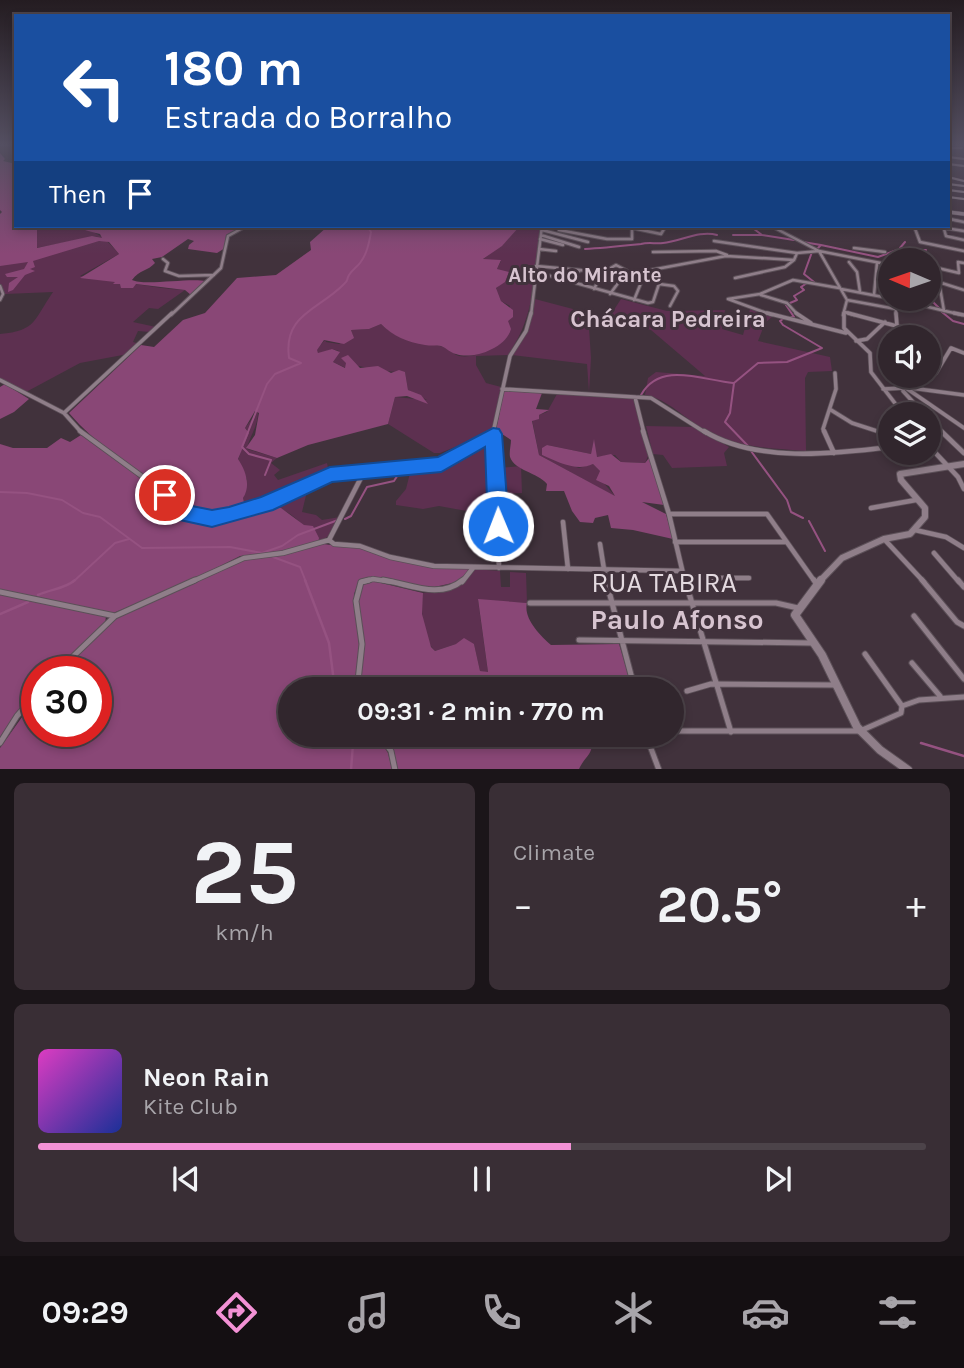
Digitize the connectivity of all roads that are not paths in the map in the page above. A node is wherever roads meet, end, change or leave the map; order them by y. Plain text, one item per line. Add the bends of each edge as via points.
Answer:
1 (242, 228) edge
2 (562, 228) edge
3 (663, 228) edge
4 (778, 228) edge
5 (915, 228) edge
6 (944, 228) joint
7 (542, 230) edge
8 (559, 230) junction
9 (964, 231) edge
10 (555, 233) junction
11 (964, 240) edge
12 (714, 241) dead end
13 (588, 242) dead end
14 (563, 245) dead end
15 (579, 247) dead end
16 (854, 248) dead end
17 (539, 249) junction
18 (556, 251) dead end
19 (819, 251) junction
20 (964, 251) edge
21 (653, 252) dead end
22 (878, 252) edge
23 (797, 253) junction
24 (866, 253) junction
25 (729, 256) junction
26 (760, 257) junction
27 (163, 259) dead end
28 (793, 260) junction
29 (868, 261) junction
30 (849, 262) dead end
31 (877, 263) joint
32 (964, 263) edge
33 (765, 265) dead end
34 (536, 269) junction
35 (942, 269) edge
36 (580, 270) junction
37 (603, 273) junction
38 (631, 273) junction
39 (214, 275) junction
40 (643, 278) dead end
41 (736, 278) dead end
42 (571, 281) junction
43 (942, 283) edge
44 (0, 286) edge
45 (840, 288) junction
46 (594, 289) junction
47 (964, 290) edge
48 (860, 292) junction
49 (610, 293) junction
50 (760, 294) junction
51 (874, 295) junction
52 (878, 296) edge
53 (942, 299) edge
54 (0, 300) edge
55 (634, 300) junction
56 (847, 300) junction
57 (670, 306) dead end
58 (878, 306) edge
59 (944, 311) joint
60 (845, 312) junction
61 (964, 315) edge
62 (885, 322) junction
63 (813, 324) junction
64 (894, 325) edge
65 (846, 332) junction
66 (856, 341) junction
67 (964, 353) edge
68 (835, 373) dead end
69 (0, 380) edge
70 (502, 389) junction
71 (883, 389) junction
72 (906, 389) junction
73 (964, 394) edge
74 (635, 397) junction
75 (894, 402) edge
76 (916, 402) edge
77 (831, 410) junction
78 (64, 413) junction
79 (964, 428) edge
80 (878, 430) edge
81 (941, 431) edge
82 (493, 434) junction
83 (878, 448) edge
84 (834, 453) junction
85 (964, 453) edge
86 (941, 459) edge
87 (964, 464) edge
88 (947, 466) junction
89 (365, 470) junction
90 (964, 489) edge
91 (918, 500) junction
92 (872, 509) dead end
93 (669, 514) junction
94 (563, 522) dead end
95 (915, 530) junction
96 (328, 540) junction
97 (884, 540) junction
98 (675, 542) junction
99 (786, 542) junction
100 (600, 544) dead end
101 (964, 548) edge
102 (934, 553) dead end
103 (473, 568) junction
104 (499, 568) junction
105 (568, 569) junction
106 (602, 569) junction
107 (682, 571) junction
108 (748, 578) dead end
109 (817, 584) junction
110 (687, 586) junction
111 (964, 587) edge
112 (0, 592) edge
113 (530, 603) dead end
114 (610, 603) junction
115 (693, 604) junction
116 (798, 608) junction
117 (115, 616) junction
118 (914, 616) dead end
119 (964, 626) edge
120 (579, 640) dead end
121 (620, 641) junction
122 (704, 642) junction
123 (813, 643) junction
124 (865, 654) dead end
125 (74, 656) edge
126 (912, 663) dead end
127 (358, 677) edge
128 (631, 677) edge
129 (964, 679) edge
130 (718, 684) junction
131 (836, 685) junction
132 (687, 691) dead end
133 (941, 697) junction
134 (964, 697) edge
135 (902, 706) junction
136 (21, 711) edge
137 (684, 731) edge
138 (860, 731) junction
139 (731, 732) junction
140 (0, 743) edge
141 (388, 747) edge
142 (651, 747) edge
143 (395, 769) edge
144 (659, 769) edge
145 (908, 769) edge

1 - 39 street via 228,236 224,264
2 - 8 street
3 - 8 street via 661,234 632,229 632,239
4 - 19 street
5 - 20 street via 920,242
6 - 9 street
6 - 11 street via 946,236
7 - 10 street
7 - 14 street
7 - 15 street
7 - 17 street
8 - 10 street
10 - 13 street
12 - 23 street
16 - 24 street
17 - 18 street
17 - 34 street
19 - 23 street
19 - 29 street
19 - 45 street
21 - 25 street via 716,251
22 - 24 street
23 - 28 street
24 - 29 street
25 - 26 street
25 - 38 street
26 - 28 street
26 - 33 street
27 - 39 street via 168,263 165,271 176,275
28 - 41 street via 785,267
29 - 31 street
30 - 48 street via 857,272
31 - 51 street
32 - 35 street via 958,262 959,273
34 - 36 street
34 - 42 street
34 - 70 street via 528,324 510,355
36 - 37 street
36 - 42 street
37 - 38 street via 616,265
37 - 46 street
38 - 49 street via 618,279
39 - 78 street
40 - 55 street
42 - 46 street
43 - 47 street
44 - 54 street
45 - 48 street
45 - 50 street via 796,280
45 - 56 street
46 - 49 street
48 - 51 street
49 - 55 street
50 - 63 street via 786,302
50 - 63 street via 728,299
51 - 52 street
53 - 59 street
55 - 57 street via 652,303 662,282 679,292
56 - 58 street
56 - 60 street
59 - 61 street
60 - 62 street
60 - 65 street
62 - 64 street
62 - 66 street via 867,339
63 - 65 street
65 - 66 street
66 - 71 street via 870,353 871,372
67 - 72 street via 951,348 936,373
68 - 77 street
69 - 78 street
70 - 74 street
70 - 82 street
71 - 72 street
71 - 75 street
72 - 73 street
72 - 76 street
72 - 79 street
74 - 84 street via 658,400 726,443
74 - 93 street
77 - 80 street via 852,423
77 - 84 street via 823,432
78 - 89 street via 85,436 158,488 180,510 201,517 244,512 321,477
81 - 85 street
82 - 89 street via 441,464
82 - 104 street
83 - 84 street
86 - 88 street
87 - 88 street
88 - 90 street
88 - 91 street via 900,474
89 - 96 street
91 - 92 street
91 - 95 street via 926,514
93 - 98 street
93 - 99 street via 767,514
94 - 105 street
95 - 97 street
95 - 101 street via 946,537
96 - 103 street via 423,565
96 - 117 street via 283,554 244,558
97 - 109 street via 842,558
97 - 119 street
98 - 99 street
98 - 107 street
99 - 109 street
100 - 106 street
102 - 111 street
103 - 104 street
103 - 127 street via 464,581 432,590 371,579 361,582 356,601 362,644
104 - 105 street
105 - 106 street
106 - 107 street
106 - 114 street
107 - 110 street
108 - 110 street via 694,578
109 - 116 street
110 - 115 street
112 - 117 street
113 - 114 street, RUA TABIRA
114 - 115 street, RUA TABIRA
114 - 121 street
115 - 116 street, RUA TABIRA via 776,603
115 - 122 street
116 - 123 street via 796,618
117 - 125 street
118 - 129 street
120 - 121 street
121 - 122 street
121 - 128 street
122 - 123 street
122 - 130 street
123 - 131 street
124 - 135 street
126 - 133 street
130 - 131 street
130 - 132 street
130 - 139 street
131 - 138 street
133 - 134 street
133 - 135 street
135 - 138 street via 901,713
136 - 140 street
137 - 139 street
138 - 139 street
138 - 145 street
141 - 143 street
142 - 144 street

